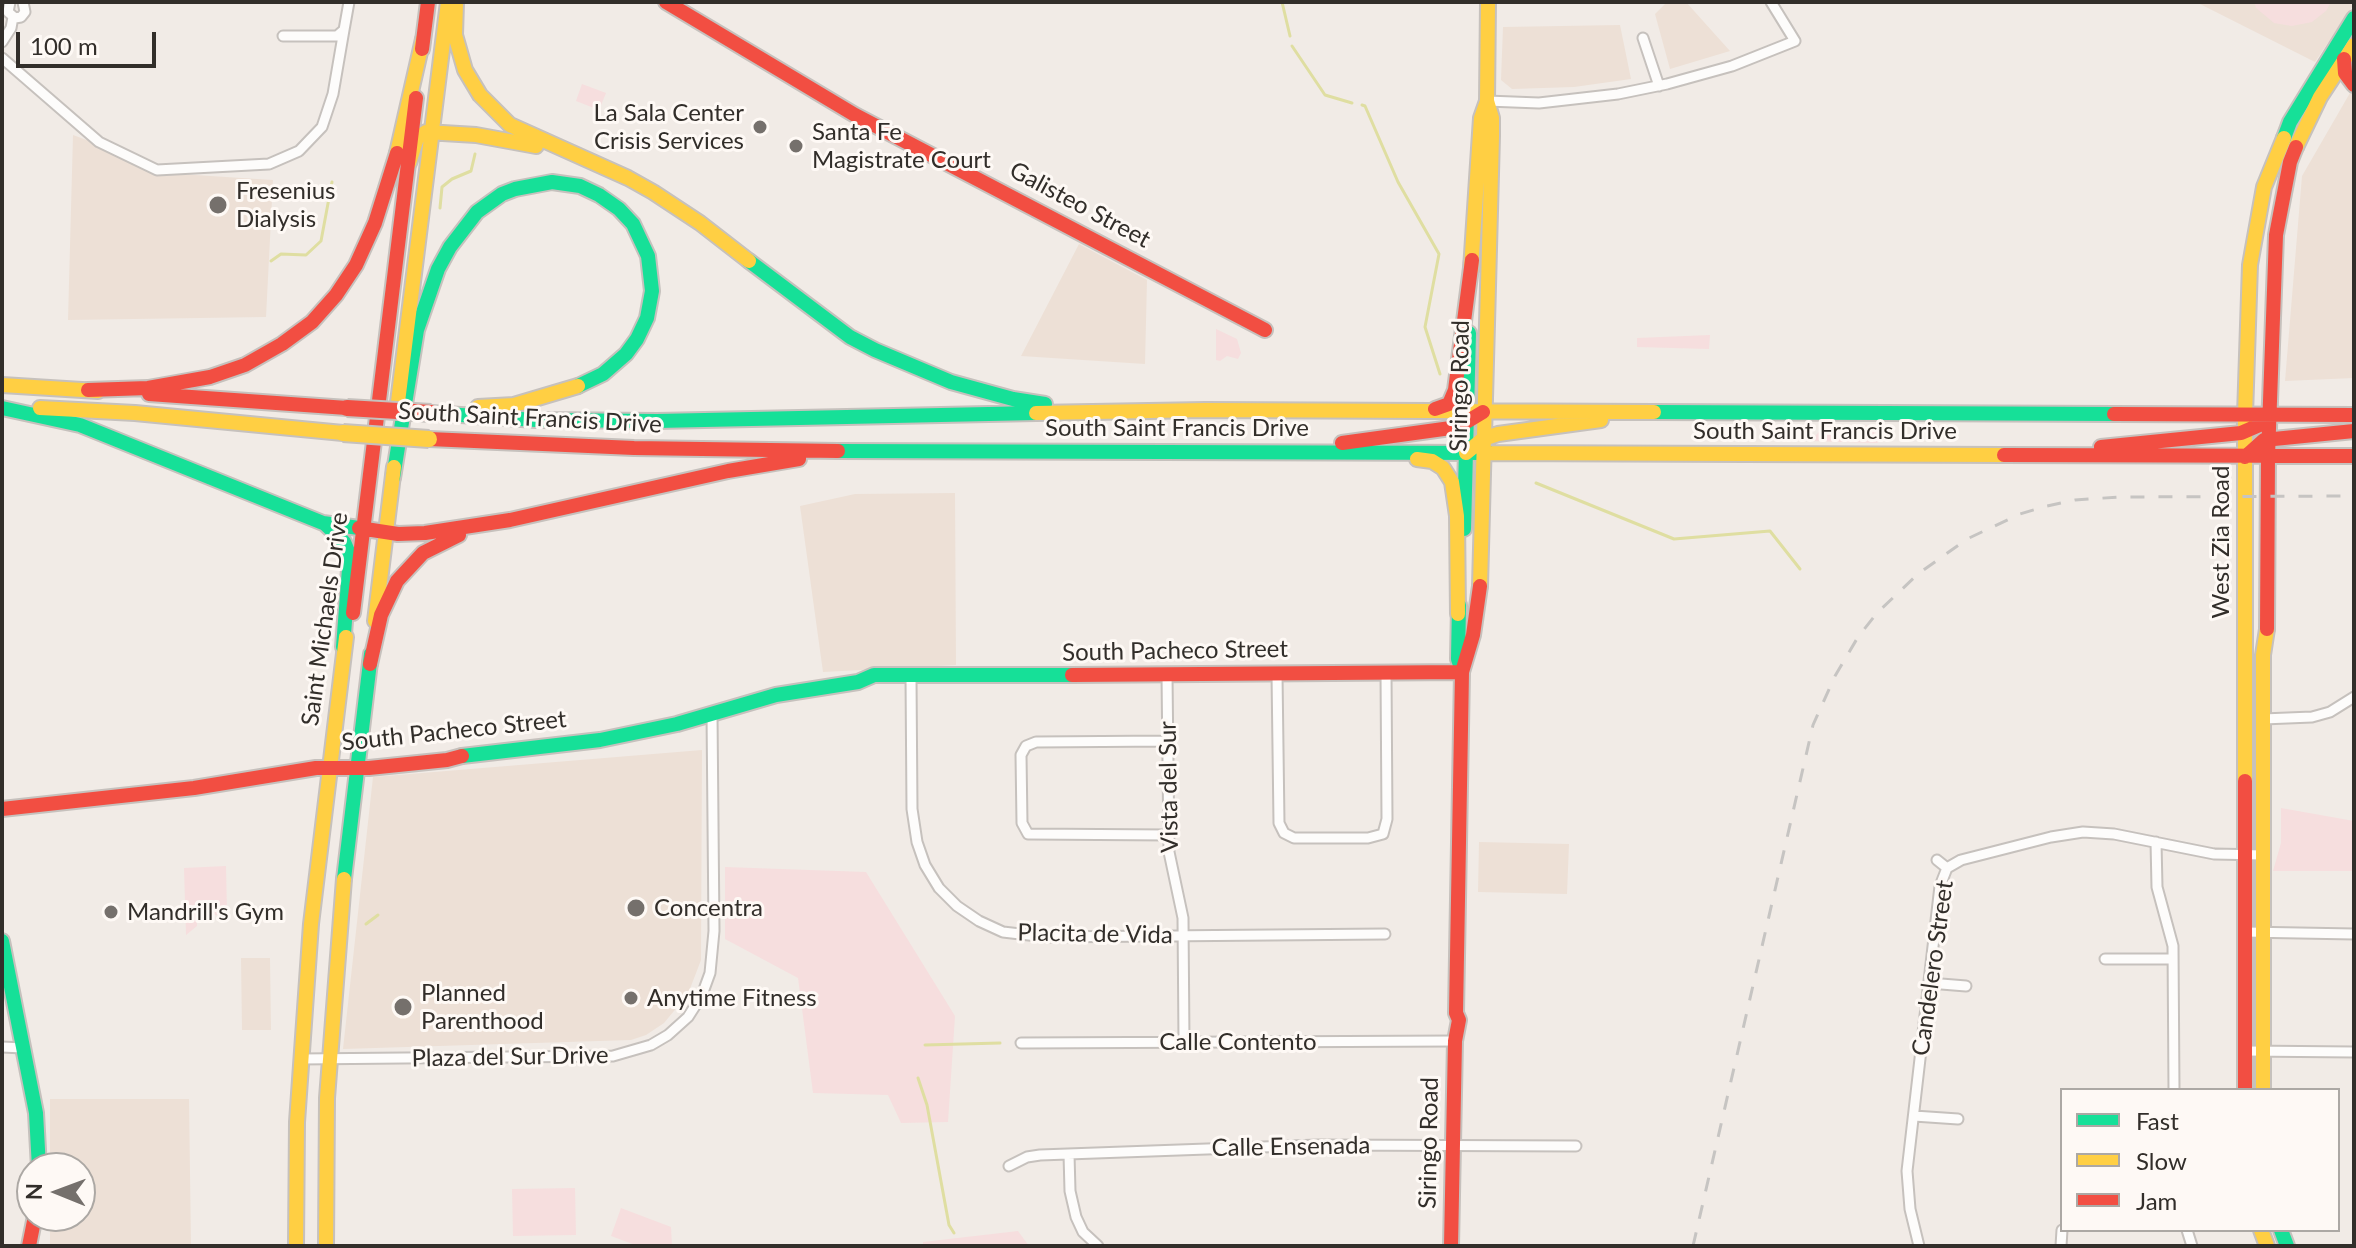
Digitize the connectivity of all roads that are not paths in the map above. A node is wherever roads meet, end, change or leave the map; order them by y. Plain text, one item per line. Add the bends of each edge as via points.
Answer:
1 (10, 2) edge
2 (23, 2) edge
3 (349, 2) edge
4 (428, 2) edge
5 (448, 2) edge
6 (456, 2) edge
7 (666, 2) edge
8 (1488, 2) edge
9 (1771, 2) edge
10 (13, 17) junction
11 (2354, 18) edge
12 (344, 30) junction
13 (283, 36) dead end
14 (1643, 38) dead end
15 (423, 39) junction
16 (2, 42) edge
17 (2349, 52) edge
18 (2, 58) edge
19 (2354, 85) edge
20 (1659, 86) junction
21 (1487, 101) junction
22 (432, 131) junction
23 (568, 153) junction
24 (409, 163) junction
25 (2283, 194) junction
26 (2258, 211) junction
27 (1472, 260) junction
28 (1265, 330) dead end
29 (2272, 377) junction
30 (2, 385) edge
31 (88, 390) junction
32 (2, 407) edge
33 (431, 411) junction
34 (1103, 411) junction
35 (1427, 411) junction
36 (1658, 412) junction
37 (1472, 415) junction
38 (2271, 415) junction
39 (2354, 415) edge
40 (2245, 424) junction
41 (2354, 431) edge
42 (2270, 438) junction
43 (1477, 448) junction
44 (892, 451) junction
45 (1255, 452) junction
46 (1340, 452) junction
47 (2040, 456) junction
48 (2268, 456) junction
49 (2354, 456) edge
50 (2245, 457) junction
51 (393, 478) junction
52 (510, 520) junction
53 (323, 523) junction
54 (363, 531) junction
55 (386, 533) junction
56 (1458, 614) junction
57 (2244, 635) junction
58 (343, 647) junction
59 (370, 664) junction
60 (1462, 672) junction
61 (1386, 673) junction
62 (1277, 674) junction
63 (1167, 675) junction
64 (911, 677) junction
65 (2354, 697) edge
66 (712, 713) junction
67 (2245, 718) junction
68 (2263, 719) junction
69 (1168, 741) junction
70 (328, 768) junction
71 (357, 769) junction
72 (2263, 794) junction
73 (2, 809) edge
74 (1169, 835) junction
75 (2156, 842) junction
76 (2245, 855) junction
77 (2263, 855) junction
78 (1937, 860) dead end
79 (1947, 868) junction
80 (2245, 932) junction
81 (2263, 932) junction
82 (1385, 934) dead end
83 (2354, 934) edge
84 (1183, 935) junction
85 (2, 941) edge
86 (2105, 959) dead end
87 (2173, 959) junction
88 (1929, 983) junction
89 (1966, 986) dead end
90 (1455, 1041) junction
91 (1184, 1042) junction
92 (1021, 1043) dead end
93 (2, 1047) edge
94 (23, 1048) junction
95 (2245, 1051) junction
96 (2263, 1051) junction
97 (2354, 1052) edge
98 (300, 1059) junction
99 (329, 1061) junction
100 (2174, 1088) edge
101 (2245, 1088) edge
102 (2263, 1088) edge
103 (1914, 1116) junction
104 (1958, 1119) dead end
105 (1453, 1145) junction
106 (1576, 1146) dead end
107 (39, 1152) edge
108 (1069, 1154) junction
109 (1009, 1166) dead end
110 (296, 1246) edge
111 (326, 1246) edge
112 (1098, 1246) edge
113 (1451, 1246) edge
114 (1919, 1246) edge

1 - 10 street
2 - 10 street via 24,15
3 - 12 street
4 - 15 main road, Saint Michaels Drive
5 - 22 main road, Saint Michaels Drive
6 - 23 main road via 459,51 480,95 510,125
7 - 28 main road, Galisteo Street via 855,115
8 - 21 main road, Siringo Road
9 - 20 street via 1795,41
10 - 16 street
11 - 26 main road, West Zia Road via 2290,122
12 - 13 street via 337,36
12 - 18 street via 322,127 299,151 269,164 157,170 99,142
14 - 20 street
15 - 24 main road, Saint Michaels Drive
15 - 31 main road via 393,171 375,223 356,265 312,322 245,365 210,377 148,388
17 - 19 main road via 2345,73
17 - 25 main road, West Zia Road via 2298,141
20 - 21 street via 1539,103
21 - 27 main road, Siringo Road via 1481,118
21 - 37 main road, Siringo Road via 1492,136
22 - 23 main road
22 - 24 main road via 417,138
22 - 51 main road, Saint Michaels Drive
23 - 34 main road via 628,178 676,207 850,337 887,356 981,391
24 - 54 main road, Saint Michaels Drive
25 - 26 main road
25 - 29 main road, West Zia Road via 2274,267
26 - 29 main road via 2269,227 2266,325
26 - 40 main road, West Zia Road via 2247,309
27 - 35 main road via 1454,395 1449,404
27 - 37 main road, Siringo Road
29 - 38 main road, West Zia Road
30 - 31 main road, South Saint Francis Drive
31 - 33 main road, South Saint Francis Drive, bridge
32 - 44 main road, South Saint Francis Drive, bridge via 429,439 618,448
32 - 53 main road via 80,425
33 - 34 main road, South Saint Francis Drive via 536,420 657,421
33 - 51 main road via 548,397 588,383 626,354 647,318 652,280 644,244 619,209 580,186 541,183 502,194 466,225 438,269 417,330
34 - 35 main road, South Saint Francis Drive
35 - 37 main road, South Saint Francis Drive
36 - 37 main road, South Saint Francis Drive
36 - 40 main road, South Saint Francis Drive
36 - 43 main road via 1498,434
37 - 43 main road, Siringo Road
37 - 45 main road via 1449,429
38 - 39 main road
38 - 40 main road via 2264,423
38 - 42 main road, West Zia Road
40 - 47 main road
40 - 50 main road, West Zia Road
41 - 42 main road
42 - 48 main road, West Zia Road
42 - 50 main road
43 - 46 main road, South Saint Francis Drive
43 - 47 main road, South Saint Francis Drive
43 - 56 main road, Siringo Road
43 - 60 main road, Siringo Road via 1481,579
44 - 45 main road, South Saint Francis Drive
44 - 52 main road via 773,462
45 - 46 main road, South Saint Francis Drive
46 - 56 main road via 1422,459 1443,468 1452,482 1457,516
47 - 50 main road, South Saint Francis Drive
48 - 49 main road, South Saint Francis Drive
48 - 50 main road, South Saint Francis Drive
48 - 68 main road, West Zia Road
50 - 57 main road, West Zia Road
51 - 55 main road, Saint Michaels Drive
52 - 55 main road via 425,533
52 - 59 main road via 448,539 415,560 385,605
53 - 54 main road
53 - 58 main road via 344,542 350,556
54 - 55 main road
54 - 58 main road, Saint Michaels Drive via 353,613
55 - 59 main road, Saint Michaels Drive
56 - 60 main road, Siringo Road
57 - 67 main road, West Zia Road
57 - 68 main road via 2251,652 2253,703
58 - 70 main road, Saint Michaels Drive
59 - 71 main road, Saint Michaels Drive
60 - 61 main road, South Pacheco Street
60 - 90 main road, Siringo Road
61 - 62 main road, South Pacheco Street
61 - 62 street via 1387,819 1383,834 1368,838 1294,838 1284,833 1279,823
62 - 63 main road, South Pacheco Street
63 - 64 main road, South Pacheco Street
63 - 69 street, Vista del Sur
64 - 66 main road, South Pacheco Street via 889,677 875,686 858,682 776,695
64 - 84 street, Placita de Vida via 914,831 932,877 957,906 991,927 1018,935
65 - 68 street via 2312,717
66 - 71 main road, South Pacheco Street via 626,736
66 - 99 street, Plaza del Sur Drive via 714,931 710,973 688,1017 651,1045 613,1056
67 - 72 main road
67 - 76 main road, West Zia Road
68 - 72 main road, West Zia Road
69 - 74 street, Vista del Sur
69 - 74 street via 1036,742 1021,755 1022,823 1028,834
70 - 71 main road, South Pacheco Street
70 - 73 main road, South Pacheco Street
70 - 98 main road, Saint Michaels Drive
71 - 99 main road, Saint Michaels Drive
72 - 77 main road, West Zia Road
74 - 84 street, Vista del Sur
75 - 76 street, Candelero Street
75 - 79 street, Candelero Street via 2104,832 2073,833
75 - 87 street via 2157,887
76 - 77 street, Candelero Street
76 - 80 main road, West Zia Road
77 - 81 main road, West Zia Road
78 - 79 street
79 - 88 street, Candelero Street via 1940,886
80 - 81 street
80 - 95 main road, West Zia Road
81 - 83 street
81 - 96 main road, West Zia Road
82 - 84 street, Placita de Vida
84 - 91 street, Vista del Sur
85 - 94 main road
86 - 87 street
87 - 100 street
88 - 89 street
88 - 103 street, Candelero Street
90 - 91 street, Calle Contento
90 - 105 main road, Siringo Road
91 - 92 street, Calle Contento
93 - 94 street
94 - 107 main road
95 - 96 street
95 - 101 main road, West Zia Road
96 - 97 street
96 - 102 main road, West Zia Road
98 - 99 street, Plaza del Sur Drive
98 - 110 main road, Saint Michaels Drive
99 - 111 main road, Saint Michaels Drive
103 - 104 street
103 - 114 street, Candelero Street via 1907,1184
105 - 106 street, Calle Ensenada
105 - 108 street, Calle Ensenada
105 - 113 main road, Siringo Road
108 - 109 street, Calle Ensenada via 1034,1155
108 - 112 street via 1076,1217

